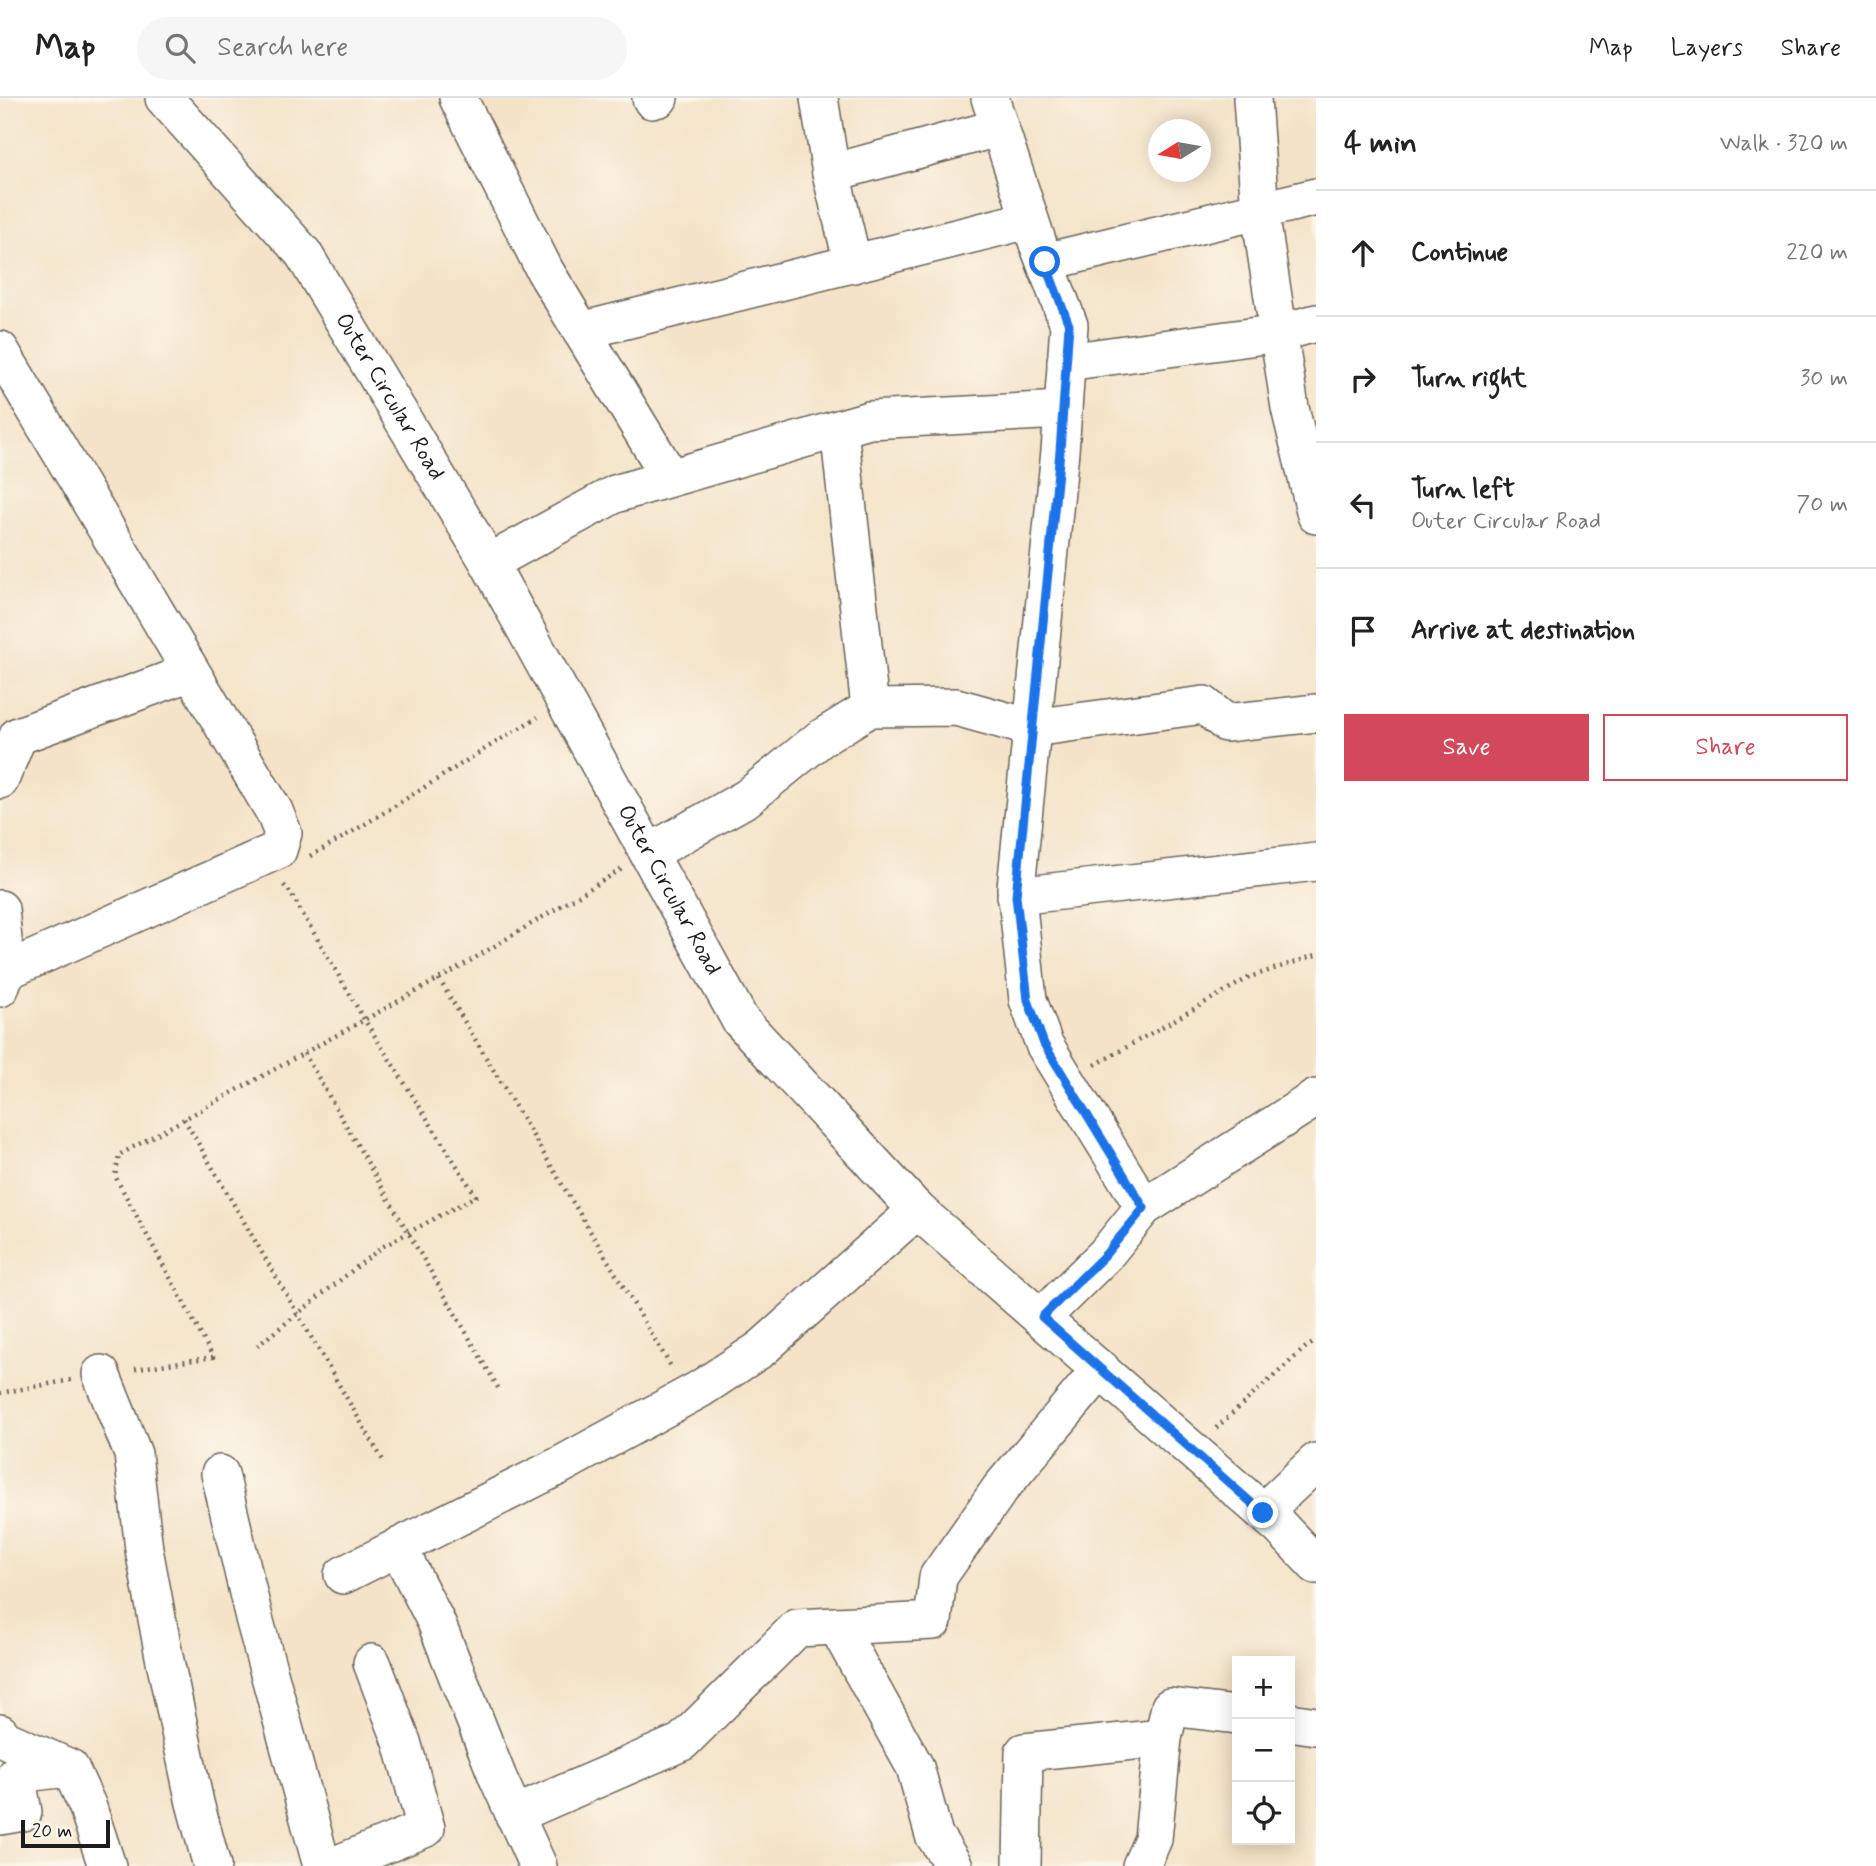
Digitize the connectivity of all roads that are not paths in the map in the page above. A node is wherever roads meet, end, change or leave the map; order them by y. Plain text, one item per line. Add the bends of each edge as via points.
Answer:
1 (164, 98) edge
2 (458, 98) edge
3 (651, 98) edge
4 (659, 98) edge
5 (819, 98) edge
6 (1261, 101) edge
7 (994, 113) edge
8 (831, 173) junction
9 (1316, 197) edge
10 (1259, 212) junction
11 (1029, 220) junction
12 (1045, 262) junction
13 (853, 264) junction
14 (1316, 323) edge
15 (581, 331) junction
16 (1279, 333) junction
17 (0, 350) edge
18 (1066, 362) junction
19 (1063, 410) junction
20 (839, 429) junction
21 (670, 477) junction
22 (1316, 515) edge
23 (489, 563) junction
24 (191, 672) junction
25 (870, 708) junction
26 (1316, 713) edge
27 (1032, 728) junction
28 (0, 780) edge
29 (649, 853) junction
30 (1316, 862) edge
31 (1016, 896) junction
32 (0, 909) edge
33 (3, 980) edge
34 (1316, 1098) edge
35 (1144, 1208) junction
36 (918, 1210) junction
37 (1042, 1317) junction
38 (1101, 1369) junction
39 (101, 1374) road end
40 (1316, 1462) edge
41 (220, 1474) dead end
42 (1263, 1513) junction
43 (398, 1547) junction
44 (1316, 1565) edge
45 (343, 1575) dead end
46 (837, 1626) junction
47 (372, 1663) dead end
48 (1232, 1714) edge
49 (1295, 1723) edge
50 (1316, 1726) edge
51 (0, 1733) edge
52 (1163, 1738) junction
53 (70, 1768) junction
54 (514, 1815) junction
55 (0, 1816) edge
56 (107, 1866) edge
57 (212, 1866) edge
58 (322, 1866) edge
59 (333, 1866) edge
60 (538, 1866) edge
61 (954, 1866) edge
62 (1022, 1866) edge
63 (1140, 1866) edge

1 - 23 street, Outer Circular Road via 303,253
2 - 15 street via 545,271
3 - 4 street
5 - 8 street
6 - 10 street
7 - 8 street
7 - 11 street
8 - 13 street
9 - 10 street
10 - 12 street
10 - 16 street
11 - 12 street
11 - 13 street
12 - 18 street via 1069,325
13 - 15 street
14 - 16 street
15 - 21 street
16 - 18 street
16 - 22 street via 1290,408
17 - 24 street
18 - 19 street
19 - 20 street via 869,420
19 - 27 street
20 - 21 street
20 - 25 street
21 - 23 street via 615,494
23 - 29 street, Outer Circular Road
24 - 28 street via 18,736
24 - 33 street via 274,811 284,833 278,850
25 - 27 street via 956,707
25 - 29 street via 820,739 747,798
26 - 27 street via 1226,723 1205,705
27 - 31 street
29 - 36 street, Outer Circular Road via 740,1020
30 - 31 street
31 - 35 street via 1028,1000 1044,1044
32 - 33 street
34 - 35 street
35 - 37 street via 1105,1255
36 - 37 street, Outer Circular Road
36 - 43 street via 761,1349 688,1396
37 - 38 street, Outer Circular Road
38 - 42 street, Outer Circular Road
38 - 46 street via 1000,1489 938,1577 933,1621
39 - 57 street via 133,1454 161,1643
40 - 42 street
41 - 58 street
42 - 44 street, Outer Circular Road
43 - 45 street
43 - 54 street via 436,1622
46 - 54 street via 797,1628 682,1742
46 - 61 street via 915,1767 934,1835
47 - 59 street via 402,1742 426,1828
48 - 52 street via 1170,1707
49 - 50 street
51 - 53 street via 2,1738
52 - 62 street via 1024,1752
52 - 63 street via 1153,1839
53 - 55 street via 16,1774 23,1812
53 - 56 street
54 - 60 street

